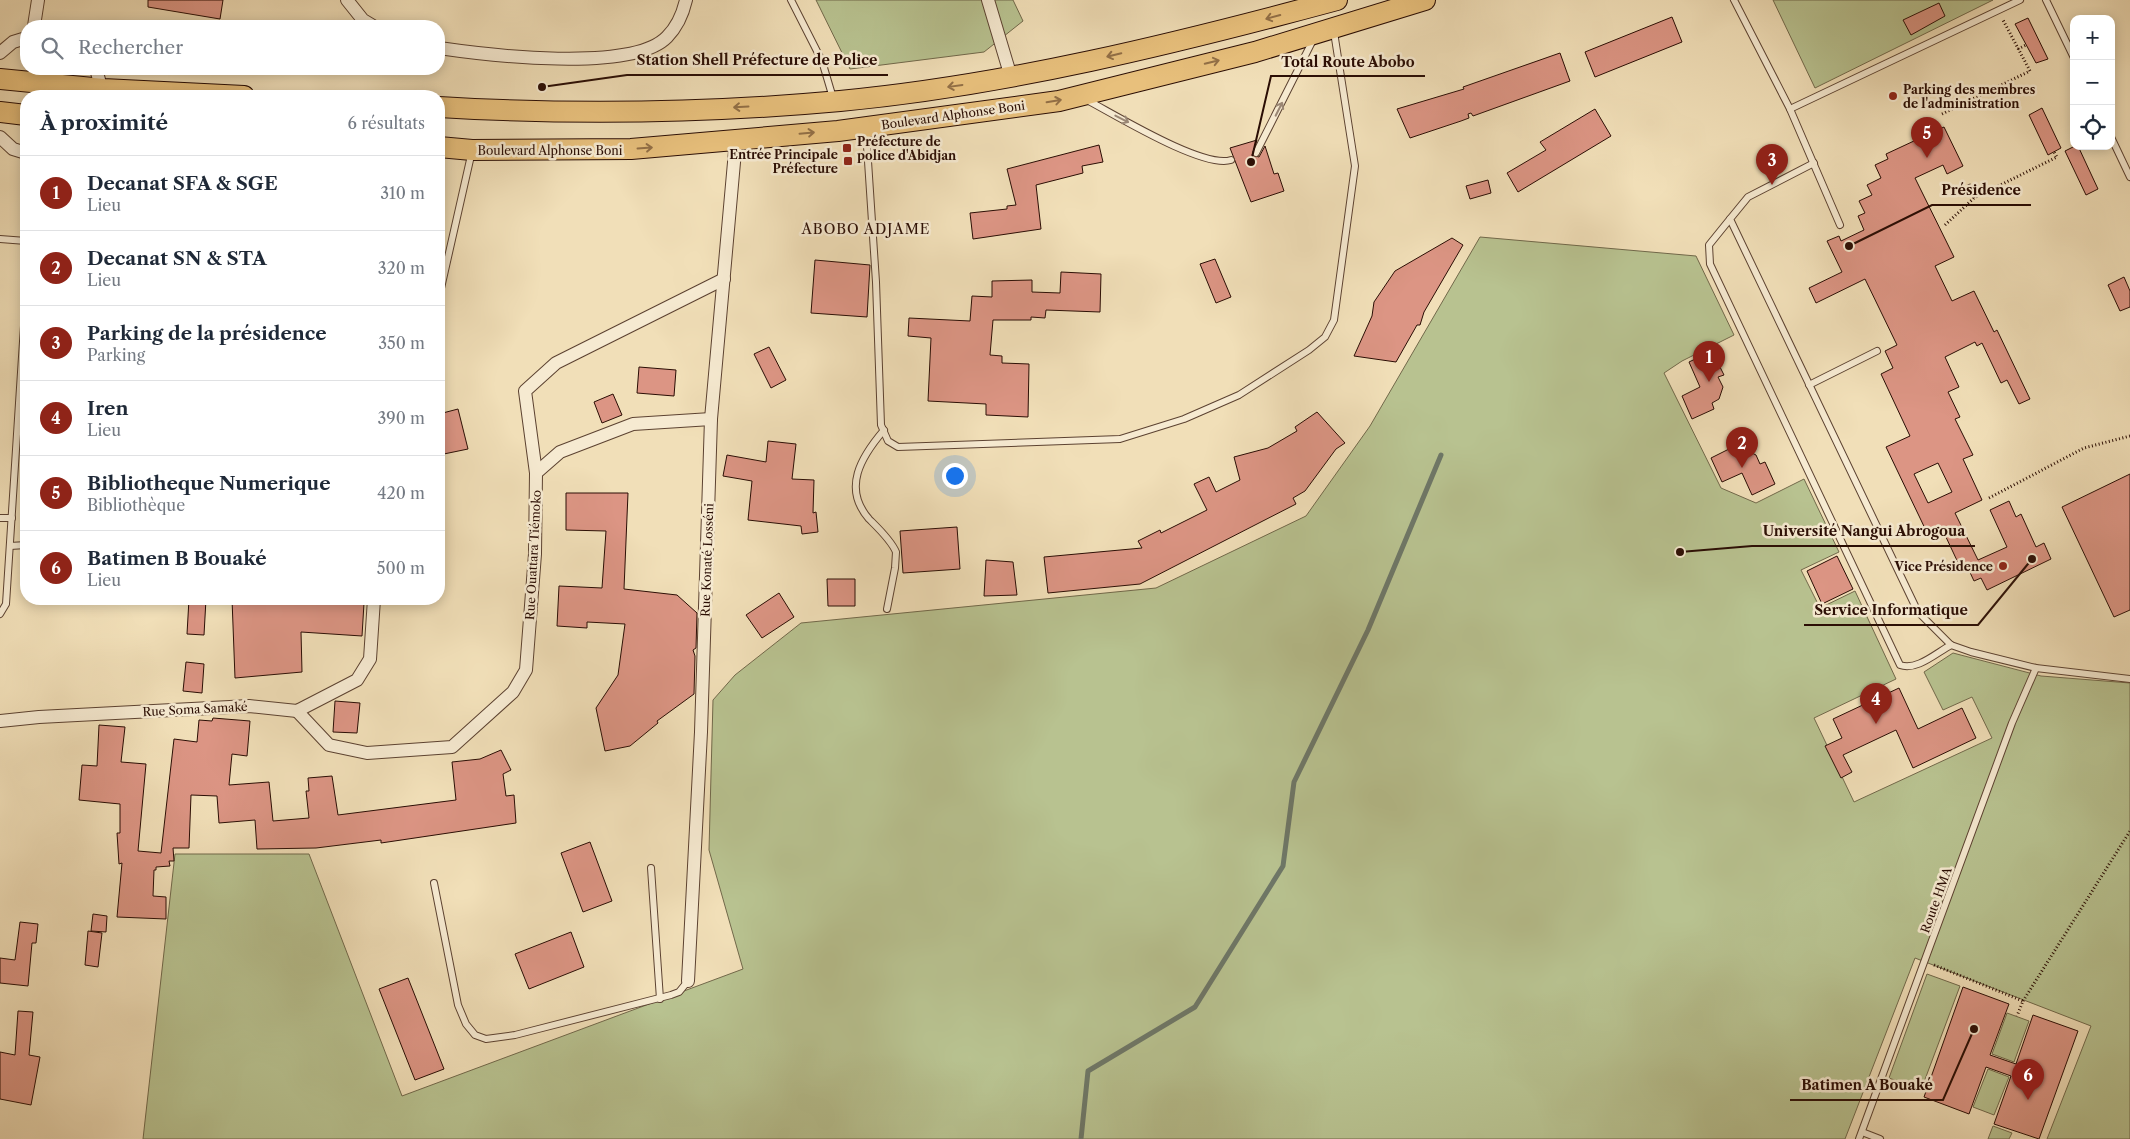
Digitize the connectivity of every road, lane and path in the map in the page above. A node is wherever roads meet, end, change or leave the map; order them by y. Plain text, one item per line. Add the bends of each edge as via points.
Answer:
1 (38, 0) edge
2 (347, 0) edge
3 (686, 0) edge
4 (790, 0) edge
5 (988, 0) edge
6 (1336, 0) edge
7 (1425, 0) edge
8 (1734, 0) edge
9 (2020, 0) edge
10 (2046, 0) edge
11 (1999, 10) junction
12 (35, 20) edge
13 (362, 20) edge
14 (1325, 29) junction
15 (20, 40) edge
16 (2026, 45) dead end
17 (445, 49) edge
18 (2018, 49) junction
19 (2070, 50) edge
20 (0, 53) edge
21 (98, 75) edge
22 (1011, 76) junction
23 (0, 79) edge
24 (87, 90) edge
25 (102, 90) edge
26 (1079, 96) junction
27 (833, 102) junction
28 (445, 107) edge
29 (1790, 109) junction
30 (0, 112) edge
31 (20, 114) edge
32 (1942, 114) dead end
33 (866, 127) junction
34 (0, 137) edge
35 (736, 140) junction
36 (2115, 145) edge
37 (445, 148) edge
38 (472, 150) junction
39 (20, 151) edge
40 (2054, 152) dead end
41 (1256, 153) dead end
42 (1231, 160) dead end
43 (1814, 163) junction
44 (2130, 177) edge
45 (1968, 184) dead end
46 (1974, 198) junction
47 (1730, 219) junction
48 (1944, 224) dead end
49 (1840, 225) dead end
50 (0, 239) edge
51 (20, 241) edge
52 (445, 269) edge
53 (724, 279) junction
54 (1877, 350) dead end
55 (1809, 385) junction
56 (20, 409) edge
57 (711, 419) junction
58 (884, 430) junction
59 (2130, 436) edge
60 (536, 473) junction
61 (1989, 498) dead end
62 (0, 518) edge
63 (12, 518) junction
64 (20, 545) edge
65 (10, 546) junction
66 (374, 605) edge
67 (887, 609) dead end
68 (0, 614) edge
69 (1951, 645) junction
70 (2036, 668) junction
71 (2130, 679) edge
72 (297, 711) junction
73 (0, 721) edge
74 (2130, 831) edge
75 (651, 868) dead end
76 (434, 883) dead end
77 (1926, 961) junction
78 (688, 981) joint
79 (660, 998) junction
80 (2023, 1001) junction
81 (2017, 1016) dead end
82 (1862, 1132) junction
83 (1859, 1139) edge
84 (1880, 1139) edge

1 - 12 street
2 - 13 street
3 - 17 street via 683,14 667,38 638,53 600,59 506,57
4 - 27 lane via 822,61
5 - 22 street
6 -> 22 main road via 1246,24
7 - 14 main road, Boulevard Alphonse Boni
8 - 29 lane
9 - 11 lane
10 - 19 lane
11 - 18 path
11 - 29 lane
26 -> 14 main road, Boulevard Alphonse Boni via 1256,52
41 -> 14 lane via 1302,65
14 - 58 lane via 1355,166 1334,320 1325,337 1239,396 1184,419 1120,439 898,447 888,441
15 - 20 street via 12,42
16 - 18 path
18 - 32 path via 2030,71
21 - 25 street
22 -> 27 main road
23 - 24 main road
33 -> 26 main road, Boulevard Alphonse Boni
26 -> 42 lane via 1193,156 1226,162
27 -> 28 main road via 688,110 502,111
29 - 43 lane
30 - 31 main road
35 -> 33 main road, Boulevard Alphonse Boni
33 - 58 lane via 881,425
34 - 39 street
38 -> 35 main road, Boulevard Alphonse Boni via 631,149
35 - 53 street, Rue Konaté Losséni
36 - 44 lane
37 - 38 main road, Boulevard Alphonse Boni
38 - 52 lane
40 - 46 path via 2057,158
43 - 47 lane via 1748,197
43 - 49 lane
45 - 46 path
46 - 48 path
47 - 55 lane
47 - 69 lane via 1708,245 1710,264 1900,665 1919,664
50 - 51 lane
53 - 57 street, Rue Konaté Losséni
53 - 60 street, Rue Ouattara Tiémoko via 556,363 525,391
54 - 55 lane
55 - 69 lane via 1918,612
56 - 63 lane
57 - 60 street via 633,424 560,452
57 - 78 street, Rue Konaté Losséni via 701,732
58 - 67 lane via 868,448 857,470 854,486 866,516 896,552
59 - 61 path via 2084,448
60 - 72 street, Rue Ouattara Tiémoko via 535,554 526,670 513,692 452,747 367,753 329,745
62 - 63 lane
63 - 65 lane
64 - 65 lane
65 - 68 lane via 6,604
66 - 72 street via 370,659 358,680
69 - 70 lane
70 - 71 lane
70 - 77 lane, Route HMA via 2012,723
72 - 73 street, Rue Soma Samaké via 249,706
74 - 80 path
75 - 79 lane
76 - 79 lane via 458,1006 466,1024 475,1034 486,1039 515,1035
77 - 80 path
77 - 82 lane, Route HMA
78 - 79 lane via 679,992
80 - 81 path
82 - 83 lane, Route HMA
82 - 84 lane

